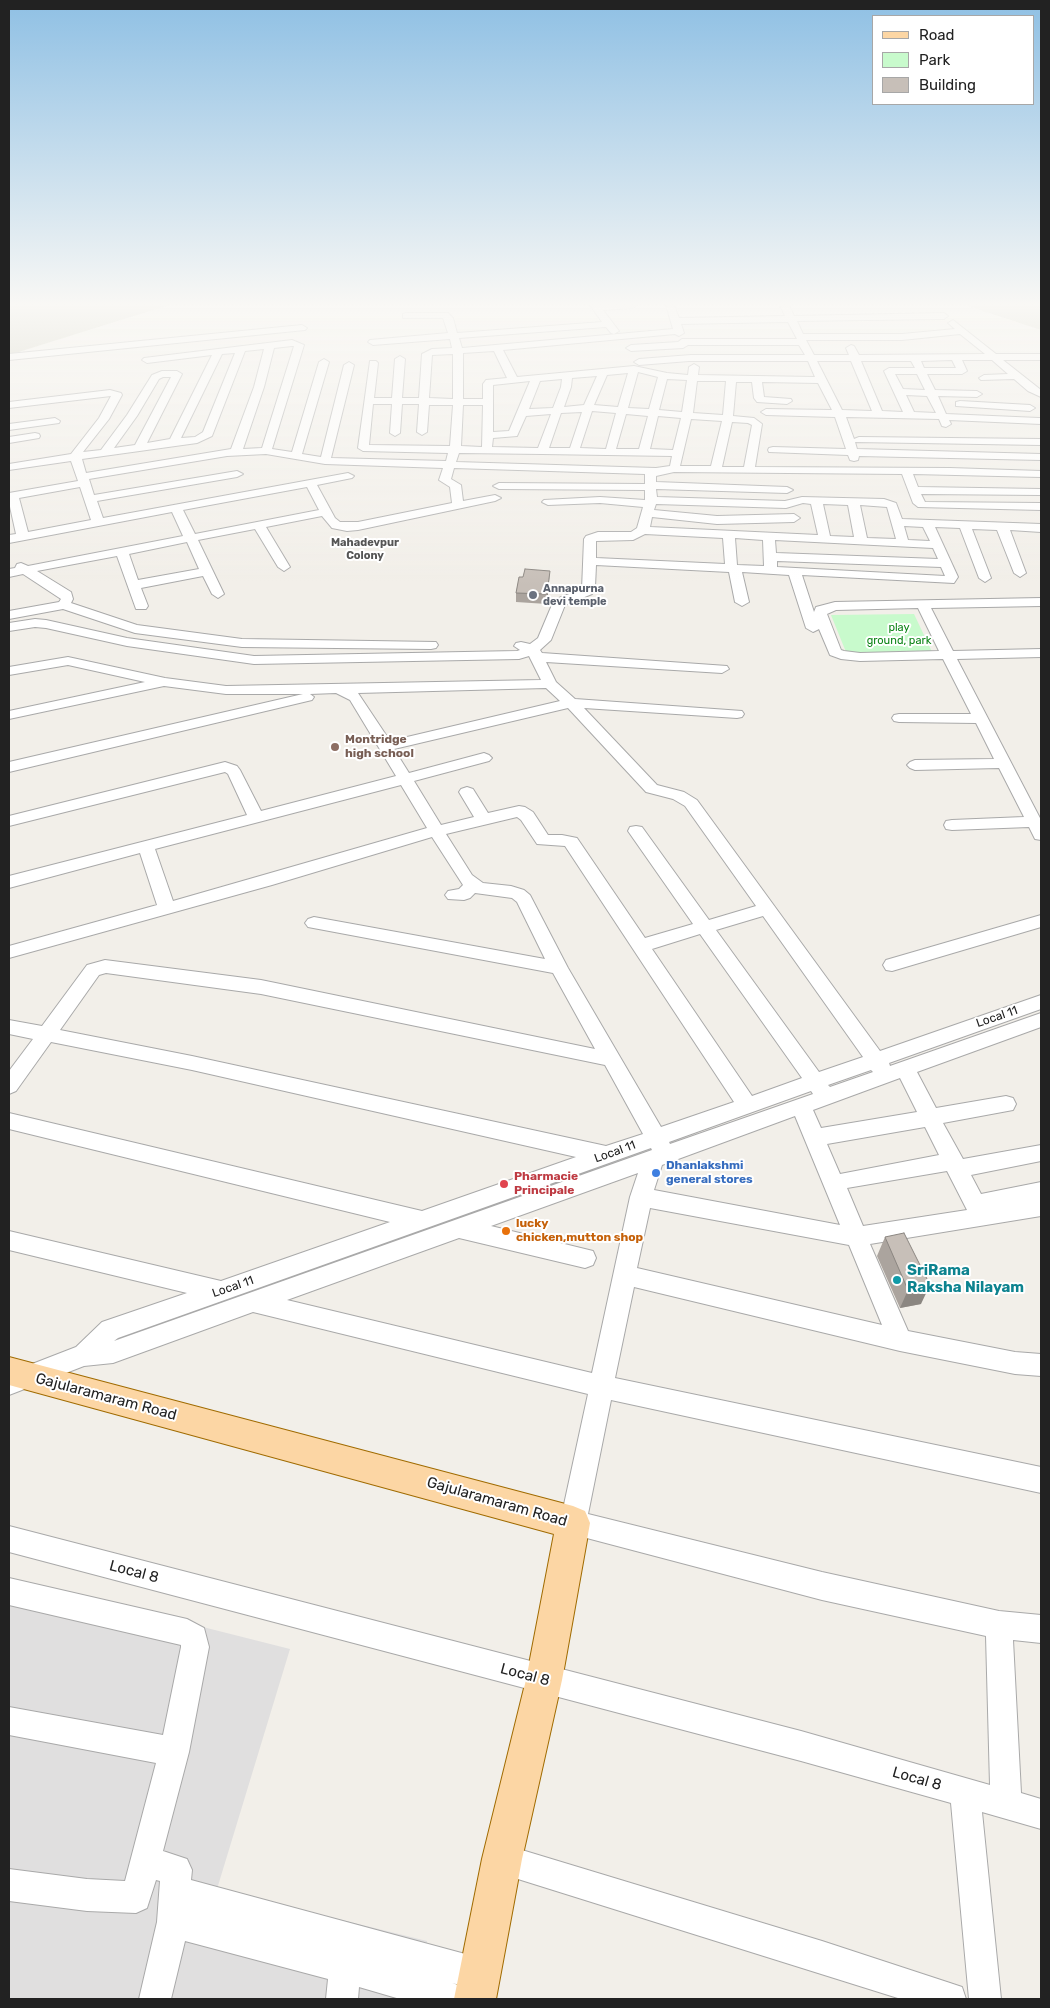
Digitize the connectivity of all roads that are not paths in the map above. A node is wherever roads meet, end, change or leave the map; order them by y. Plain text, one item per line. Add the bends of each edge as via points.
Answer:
1 (70, 399) edge
2 (114, 399) edge
3 (142, 399) edge
4 (164, 399) edge
5 (195, 399) edge
6 (222, 399) edge
7 (255, 399) edge
8 (283, 399) edge
9 (313, 399) edge
10 (340, 399) edge
11 (487, 399) edge
12 (528, 399) edge
13 (562, 399) edge
14 (592, 399) edge
15 (624, 399) edge
16 (656, 399) edge
17 (690, 399) edge
18 (729, 399) edge
19 (760, 399) edge
20 (831, 399) edge
21 (872, 399) edge
22 (902, 399) edge
23 (934, 399) edge
24 (368, 401) joint
25 (398, 401) junction
26 (425, 401) junction
27 (458, 401) junction
28 (487, 402) junction
29 (833, 403) junction
30 (904, 403) junction
31 (936, 403) junction
32 (9, 405) edge
33 (588, 408) junction
34 (1041, 409) edge
35 (558, 410) junction
36 (622, 410) junction
37 (652, 412) junction
38 (766, 412) dead end
39 (522, 413) junction
40 (839, 414) junction
41 (878, 414) junction
42 (687, 415) junction
43 (910, 415) junction
44 (942, 416) junction
45 (728, 418) junction
46 (56, 421) dead end
47 (1040, 425) edge
48 (9, 427) edge
49 (919, 427) dead end
50 (946, 427) junction
51 (422, 432) dead end
52 (395, 433) dead end
53 (487, 435) junction
54 (35, 436) dead end
55 (9, 440) edge
56 (845, 440) junction
57 (952, 440) junction
58 (174, 442) junction
59 (1041, 442) edge
60 (139, 447) junction
61 (363, 448) junction
62 (455, 449) junction
63 (487, 450) junction
64 (542, 450) junction
65 (773, 450) dead end
66 (266, 451) junction
67 (574, 451) junction
68 (106, 452) junction
69 (236, 452) junction
70 (610, 452) junction
71 (644, 452) junction
72 (852, 452) junction
73 (678, 453) junction
74 (960, 455) junction
75 (75, 456) junction
76 (296, 456) junction
77 (1041, 457) edge
78 (324, 461) junction
79 (358, 462) junction
80 (450, 464) junction
81 (674, 469) junction
82 (716, 470) junction
83 (656, 471) junction
84 (749, 471) junction
85 (858, 471) junction
86 (906, 471) junction
87 (950, 471) junction
88 (967, 471) junction
89 (237, 474) dead end
90 (1041, 474) edge
91 (348, 476) dead end
92 (84, 480) junction
93 (14, 482) edge
94 (311, 484) junction
95 (499, 486) dead end
96 (650, 486) junction
97 (787, 490) dead end
98 (914, 490) junction
99 (958, 491) junction
100 (1041, 492) edge
101 (90, 498) junction
102 (495, 498) dead end
103 (816, 500) junction
104 (548, 502) dead end
105 (853, 502) junction
106 (458, 506) junction
107 (650, 506) junction
108 (964, 506) junction
109 (1041, 507) edge
110 (176, 508) junction
111 (325, 512) junction
112 (794, 518) dead end
113 (98, 522) junction
114 (898, 522) junction
115 (259, 524) junction
116 (928, 524) junction
117 (969, 525) junction
118 (1002, 526) junction
119 (1041, 528) edge
120 (643, 530) junction
121 (730, 534) junction
122 (768, 536) junction
123 (22, 537) junction
124 (192, 538) junction
125 (9, 539) edge
126 (824, 539) junction
127 (861, 540) junction
128 (903, 543) junction
129 (938, 545) junction
130 (122, 551) junction
131 (9, 560) edge
132 (589, 561) junction
133 (946, 563) junction
134 (771, 564) junction
135 (284, 567) dead end
136 (733, 568) junction
137 (26, 570) junction
138 (208, 571) junction
139 (794, 572) junction
140 (9, 573) edge
141 (1020, 573) dead end
142 (986, 578) dead end
143 (134, 585) junction
144 (218, 594) dead end
145 (742, 602) dead end
146 (1041, 602) edge
147 (64, 605) junction
148 (923, 605) junction
149 (141, 606) dead end
150 (40, 609) junction
151 (9, 615) edge
152 (35, 623) junction
153 (9, 627) edge
154 (813, 628) dead end
155 (535, 653) junction
156 (1041, 653) edge
157 (948, 654) junction
158 (722, 669) dead end
159 (9, 671) edge
160 (165, 682) junction
161 (550, 684) junction
162 (338, 689) junction
163 (571, 703) junction
164 (737, 714) dead end
165 (9, 715) edge
166 (899, 718) dead end
167 (980, 719) junction
168 (385, 747) junction
169 (484, 758) dead end
170 (1003, 763) junction
171 (915, 765) dead end
172 (9, 767) edge
173 (404, 778) junction
174 (467, 792) dead end
175 (256, 817) junction
176 (484, 819) junction
177 (9, 821) edge
178 (952, 825) dead end
179 (1038, 829) edge
180 (436, 831) junction
181 (636, 831) dead end
182 (146, 846) junction
183 (9, 882) edge
184 (472, 885) junction
185 (454, 895) dead end
186 (167, 908) junction
187 (766, 909) junction
188 (1041, 921) edge
189 (314, 923) dead end
190 (704, 927) junction
191 (639, 946) junction
192 (9, 952) edge
193 (892, 965) dead end
194 (559, 968) junction
195 (1041, 1002) edge
196 (1041, 1020) edge
197 (9, 1027) edge
198 (46, 1035) junction
199 (966, 1038) junction
200 (610, 1059) junction
201 (889, 1068) junction
202 (9, 1086) edge
203 (820, 1090) junction
204 (1006, 1104) dead end
205 (747, 1105) junction
206 (801, 1106) junction
207 (9, 1121) edge
208 (933, 1123) junction
209 (823, 1141) junction
210 (658, 1150) junction
211 (1041, 1154) edge
212 (606, 1156) junction
213 (955, 1165) junction
214 (848, 1180) dead end
215 (1041, 1191) edge
216 (641, 1197) junction
217 (491, 1206) junction
218 (1041, 1207) edge
219 (979, 1210) junction
220 (422, 1220) junction
221 (458, 1228) junction
222 (855, 1236) junction
223 (9, 1240) edge
224 (585, 1258) dead end
225 (625, 1275) junction
226 (289, 1278) junction
227 (222, 1291) junction
228 (253, 1302) junction
229 (900, 1340) junction
230 (84, 1355) junction
231 (1041, 1365) edge
232 (16, 1377) edge
233 (601, 1386) junction
234 (1041, 1480) edge
235 (573, 1522) junction
236 (9, 1539) edge
237 (9, 1591) edge
238 (999, 1625) junction
239 (1041, 1629) edge
240 (544, 1680) junction
241 (9, 1721) edge
242 (174, 1752) junction
243 (965, 1793) junction
244 (1006, 1804) junction
245 (1041, 1814) edge
246 (502, 1859) junction
247 (145, 1861) junction
248 (9, 1885) edge
249 (175, 1891) junction
250 (173, 1922) junction
251 (348, 1953) junction
252 (478, 1986) edge
253 (155, 1999) edge
254 (342, 1999) edge
255 (452, 1999) edge
256 (950, 1999) edge
257 (985, 1999) edge

1 - 32 street
2 - 75 street via 104,419
3 - 68 street
4 - 60 street
5 - 58 street
6 - 58 street via 208,434 197,440
7 - 69 street
8 - 66 street
9 - 76 street
10 - 78 street
11 - 28 street
12 - 39 street
13 - 35 street
14 - 33 street
15 - 36 street
16 - 37 street
17 - 42 street
18 - 45 street
19 - 29 street
20 - 29 street
21 - 41 street
22 - 30 street
23 - 31 street
24 - 25 street
24 - 61 street
25 - 26 street
25 - 52 street
26 - 27 street
26 - 51 street
27 - 28 street
27 - 62 street
28 - 53 street
29 - 40 street
30 - 31 street
30 - 43 street
31 - 34 street
31 - 44 street
33 - 35 street
33 - 36 street
33 - 67 street
35 - 39 street
35 - 64 street
36 - 37 street
36 - 70 street
37 - 42 street
37 - 71 street
38 - 40 street
39 - 53 street via 512,435
40 - 41 street
40 - 56 street via 845,426
41 - 43 street
42 - 45 street
42 - 73 street
43 - 44 street
44 - 47 street
44 - 50 street
45 - 82 street
45 - 84 street via 757,424
46 - 48 street
47 - 50 street
49 - 50 street
50 - 57 street
53 - 63 street
54 - 55 street
56 - 57 street
56 - 72 street
57 - 59 street
57 - 74 street
58 - 60 street
60 - 68 street
61 - 62 street
61 - 79 street
62 - 63 street
62 - 80 street
63 - 64 street
64 - 67 street
65 - 72 street
66 - 69 street
66 - 76 street
67 - 70 street
68 - 75 street
69 - 92 street
70 - 71 street
71 - 73 street
72 - 74 street
72 - 85 street
73 - 81 street
74 - 77 street
74 - 88 street
75 - 92 street
75 - 93 street
76 - 78 street
78 - 79 street
79 - 80 street
80 - 83 street
80 - 106 street via 445,480 455,485
81 - 82 street
81 - 83 street
82 - 84 street
83 - 96 street via 650,475
84 - 85 street
85 - 86 street
86 - 87 street
86 - 98 street
87 - 88 street
87 - 99 street
88 - 90 street
89 - 101 street
91 - 94 street
92 - 93 street
92 - 101 street
93 - 123 street
94 - 110 street
94 - 111 street
95 - 96 street
96 - 97 street
96 - 107 street
98 - 99 street
98 - 108 street via 922,505
99 - 100 street
99 - 108 street
101 - 113 street
102 - 106 street
103 - 105 street
103 - 107 street via 786,505
103 - 126 street
104 - 107 street via 600,500
105 - 114 street via 888,503 892,505
105 - 127 street
106 - 111 street via 358,526 336,525
107 - 112 street via 717,520
107 - 120 street
108 - 109 street
108 - 117 street
110 - 113 street
110 - 124 street
111 - 115 street
113 - 123 street
114 - 116 street
114 - 128 street
115 - 124 street
115 - 135 street
116 - 117 street
116 - 129 street
117 - 118 street
117 - 142 street
118 - 119 street
118 - 141 street
120 - 121 street
120 - 132 street via 633,536 593,537 589,543
121 - 122 street
121 - 136 street
122 - 126 street
122 - 134 street
123 - 125 street
124 - 130 street
124 - 138 street
126 - 127 street
127 - 128 street
128 - 129 street
129 - 133 street
130 - 137 street
130 - 143 street
131 - 137 street
132 - 136 street
132 - 155 street via 587,591 559,603
133 - 134 street
133 - 139 street via 952,577 944,581
134 - 136 street
134 - 139 street
136 - 145 street
137 - 140 street
137 - 147 street via 66,595
138 - 143 street
138 - 144 street
139 - 154 street
143 - 149 street
146 - 148 street
147 - 150 street
147 - 155 street via 135,629 242,643 516,644
148 - 157 street
148 - 157 street via 835,606 821,610 820,614 835,652 840,655
150 - 151 street
150 - 152 street
152 - 153 street
152 - 155 street via 127,642 254,660 519,656
155 - 158 street
155 - 161 street
156 - 157 street
157 - 167 street
159 - 160 street via 68,661
160 - 162 street via 226,690
160 - 165 street
161 - 162 street
161 - 163 street
162 - 168 street via 354,697
162 - 172 street
163 - 164 street
163 - 168 street
163 - 187 street via 652,789 678,795 691,803
166 - 167 street
167 - 170 street
168 - 173 street
169 - 173 street
170 - 171 street
170 - 179 street
173 - 175 street
173 - 180 street
174 - 176 street
175 - 177 street via 235,773 224,767
175 - 182 street
176 - 180 street
176 - 191 street via 519,811 527,816 544,840 570,842
178 - 179 street
180 - 184 street
180 - 186 street
181 - 190 street
182 - 183 street
182 - 186 street
184 - 185 street via 464,894
184 - 194 street via 518,894 524,899
186 - 192 street
187 - 190 street
187 - 201 street
188 - 193 street
189 - 194 street
190 - 191 street
190 - 203 street
191 - 205 street
194 - 200 street
195 - 199 street, Local 11
196 - 199 street, Local 11
197 - 198 street
198 - 200 street via 93,970 114,966 261,987
198 - 202 street
198 - 212 street via 192,1063
199 - 201 street, Local 11
199 - 201 street, Local 11
200 - 210 street
201 - 203 street, Local 11
201 - 208 street
203 - 205 street, Local 11
203 - 206 street, Local 11
204 - 208 street
205 - 210 street, Local 11
206 - 209 street
206 - 210 street, Local 11
207 - 220 street
208 - 209 street
208 - 213 street
209 - 222 street
210 - 212 street, Local 11
210 - 216 street
210 - 217 street, Local 11
211 - 213 street
212 - 217 street, Local 11
213 - 214 street
213 - 219 street
215 - 219 street
216 - 222 street
216 - 225 street
217 - 220 street, Local 11
217 - 221 street, Local 11
218 - 219 street
219 - 222 street
220 - 226 street, Local 11
221 - 224 street
221 - 226 street, Local 11
222 - 229 street
223 - 227 street
225 - 229 street
225 - 233 street
226 - 227 street, Local 11
226 - 228 street, Local 11
227 - 230 street, Local 11 via 110,1330
228 - 230 street, Local 11 via 113,1352
228 - 233 street
229 - 231 street via 1014,1363
230 - 232 street, Local 11
232 - 235 main road, Gajularamaram Road
233 - 234 street
233 - 235 street
235 - 238 street via 822,1586
235 - 240 main road, Gajularamaram Road
236 - 240 street, Local 8
237 - 242 street via 187,1633 194,1638 194,1656
238 - 239 street
238 - 244 street
240 - 243 street, Local 8 via 801,1746
240 - 246 main road, Gajularamaram Road
241 - 242 street
242 - 247 street
243 - 244 street, Local 8
243 - 257 street
244 - 245 street, Local 8
246 - 252 main road, Gajularamaram Road
246 - 256 street via 822,1956
247 - 248 street via 136,1897 88,1895
247 - 249 street via 176,1870
249 - 250 street
249 - 251 street
250 - 251 street
250 - 253 street
251 - 252 street
251 - 254 street
251 - 255 street via 378,1976

